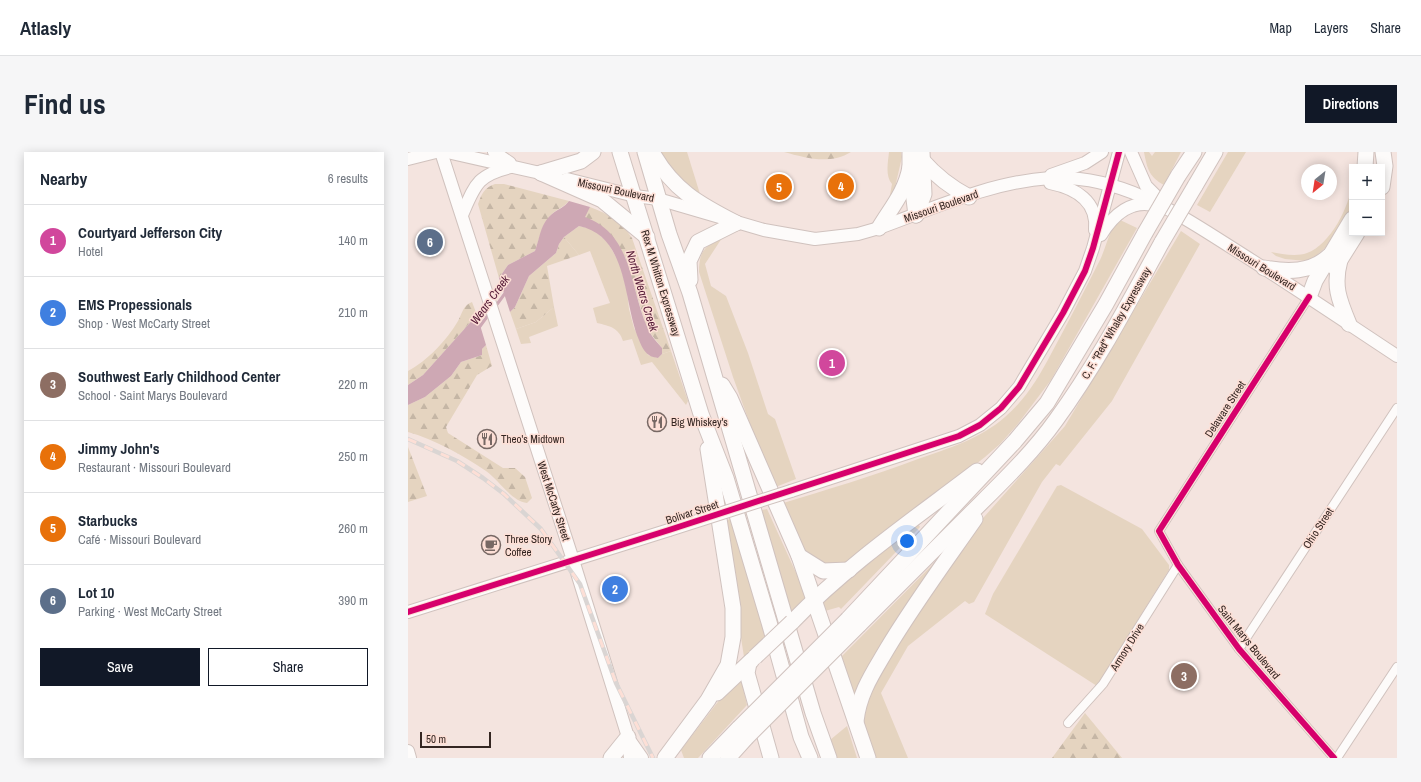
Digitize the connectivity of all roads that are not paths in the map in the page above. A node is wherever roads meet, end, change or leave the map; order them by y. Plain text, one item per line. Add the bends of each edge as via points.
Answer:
1 (436, 152) edge
2 (441, 152) edge
3 (447, 152) edge
4 (494, 152) edge
5 (593, 152) edge
6 (620, 152) edge
7 (645, 152) edge
8 (652, 152) edge
9 (1102, 152) edge
10 (1119, 152) edge
11 (1132, 152) edge
12 (1189, 152) edge
13 (1194, 152) edge
14 (1215, 152) edge
15 (1366, 152) edge
16 (1383, 152) edge
17 (916, 158) edge
18 (408, 159) edge
19 (1365, 164) edge
20 (1385, 164) edge
21 (515, 166) junction
22 (541, 173) junction
23 (1178, 176) junction
24 (1033, 180) junction
25 (1111, 185) junction
26 (634, 196) junction
27 (969, 197) junction
28 (658, 199) junction
29 (1177, 213) junction
30 (462, 215) junction
31 (916, 215) junction
32 (736, 223) junction
33 (1349, 226) edge
34 (879, 228) junction
35 (1354, 236) edge
36 (647, 237) junction
37 (1094, 248) junction
38 (1336, 257) junction
39 (1264, 268) junction
40 (690, 292) junction
41 (1309, 297) junction
42 (1349, 324) junction
43 (1397, 356) edge
44 (712, 369) junction
45 (1397, 408) edge
46 (702, 414) junction
47 (1015, 441) junction
48 (1000, 484) junction
49 (1159, 531) joint
50 (799, 556) junction
51 (573, 560) junction
52 (1178, 565) junction
53 (849, 570) junction
54 (815, 598) junction
55 (408, 612) edge
56 (853, 622) junction
57 (1239, 649) junction
58 (752, 660) junction
59 (1397, 667) edge
60 (708, 700) junction
61 (1068, 723) dead end
62 (856, 726) junction
63 (743, 733) junction
64 (628, 737) junction
65 (408, 751) edge
66 (864, 754) edge
67 (410, 758) edge
68 (611, 758) edge
69 (630, 758) edge
70 (642, 758) edge
71 (665, 758) edge
72 (710, 758) edge
73 (728, 758) edge
74 (771, 758) edge
75 (810, 758) edge
76 (829, 758) edge
77 (1336, 758) edge

1 - 18 main road
2 - 30 main road, West McCarty Street
3 - 21 main road, Missouri Boulevard
4 - 21 main road
5 - 22 highway via 581,161
6 - 26 highway, Rex M Whitton Expressway
7 - 28 highway, Rex M Whitton Expressway
8 - 32 highway via 668,177 687,196
9 - 24 main road via 1085,163
10 - 25 main road
11 - 29 main road via 1146,186
12 - 23 highway
13 - 23 highway, C. F. “Red” Whaley Expressway
14 - 48 highway, C. F. “Red” Whaley Expressway, bridge via 1074,395 1032,449
15 - 19 highway
16 - 20 highway
17 - 27 highway via 951,187
17 - 31 highway via 924,194
17 - 34 highway via 899,198
21 - 22 main road, Missouri Boulevard
21 - 30 main road via 494,171 481,180 472,190
22 - 26 main road, Missouri Boulevard
22 - 36 highway via 602,200
23 - 47 highway, C. F. “Red” Whaley Expressway, bridge via 1047,403
24 - 25 main road, Missouri Boulevard via 1084,179
24 - 27 main road, Missouri Boulevard via 1014,182
24 - 37 main road via 1078,192 1088,201 1096,219
25 - 29 main road, Missouri Boulevard via 1149,198
25 - 37 main road
26 - 28 main road, Missouri Boulevard
26 - 36 highway, Rex M Whitton Expressway
27 - 31 main road, Missouri Boulevard
28 - 32 main road, Missouri Boulevard
28 - 40 highway, Rex M Whitton Expressway
29 - 37 main road via 1151,204 1125,208 1117,213
29 - 39 main road, Missouri Boulevard
30 - 51 main road, West McCarty Street
31 - 34 main road, Missouri Boulevard
32 - 34 main road, Missouri Boulevard via 815,238 858,234
32 - 40 highway via 698,242 690,261
33 - 38 highway
35 - 38 highway
36 - 46 highway, Rex M Whitton Expressway
37 - 51 main road, Bolivar Street, bridge via 1063,313 1019,387 1001,408 980,425 959,436
38 - 39 highway via 1286,272
38 - 41 highway via 1315,281
38 - 42 highway via 1336,287
39 - 41 main road, Missouri Boulevard
40 - 44 highway, Rex M Whitton Expressway
41 - 42 main road, Missouri Boulevard
41 - 49 street, Delaware Street
42 - 43 main road, Missouri Boulevard
44 - 50 highway via 730,398
44 - 76 highway, Rex M Whitton Expressway via 813,713
45 - 57 street, Ohio Street
46 - 60 highway via 733,608 733,637 728,665
46 - 75 highway via 726,478 801,737
47 - 53 highway
47 - 56 highway
48 - 56 highway
48 - 62 highway via 904,620 862,692
49 - 52 street, Saint Marys Boulevard
50 - 53 highway via 823,571
50 - 54 highway
51 - 55 main road, Bolivar Street
51 - 64 main road, West McCarty Street
52 - 57 street, Saint Marys Boulevard
52 - 61 street, Armory Drive via 1103,684
53 - 54 highway
54 - 58 highway, bridge
54 - 62 highway
56 - 63 highway, bridge
57 - 77 street, Saint Marys Boulevard
58 - 60 highway
58 - 74 highway via 747,674
59 - 77 street
60 - 71 highway
62 - 66 highway
63 - 72 highway
63 - 73 highway
64 - 68 highway
64 - 69 main road, West McCarty Street
64 - 70 main road, West McCarty Street
65 - 67 main road

